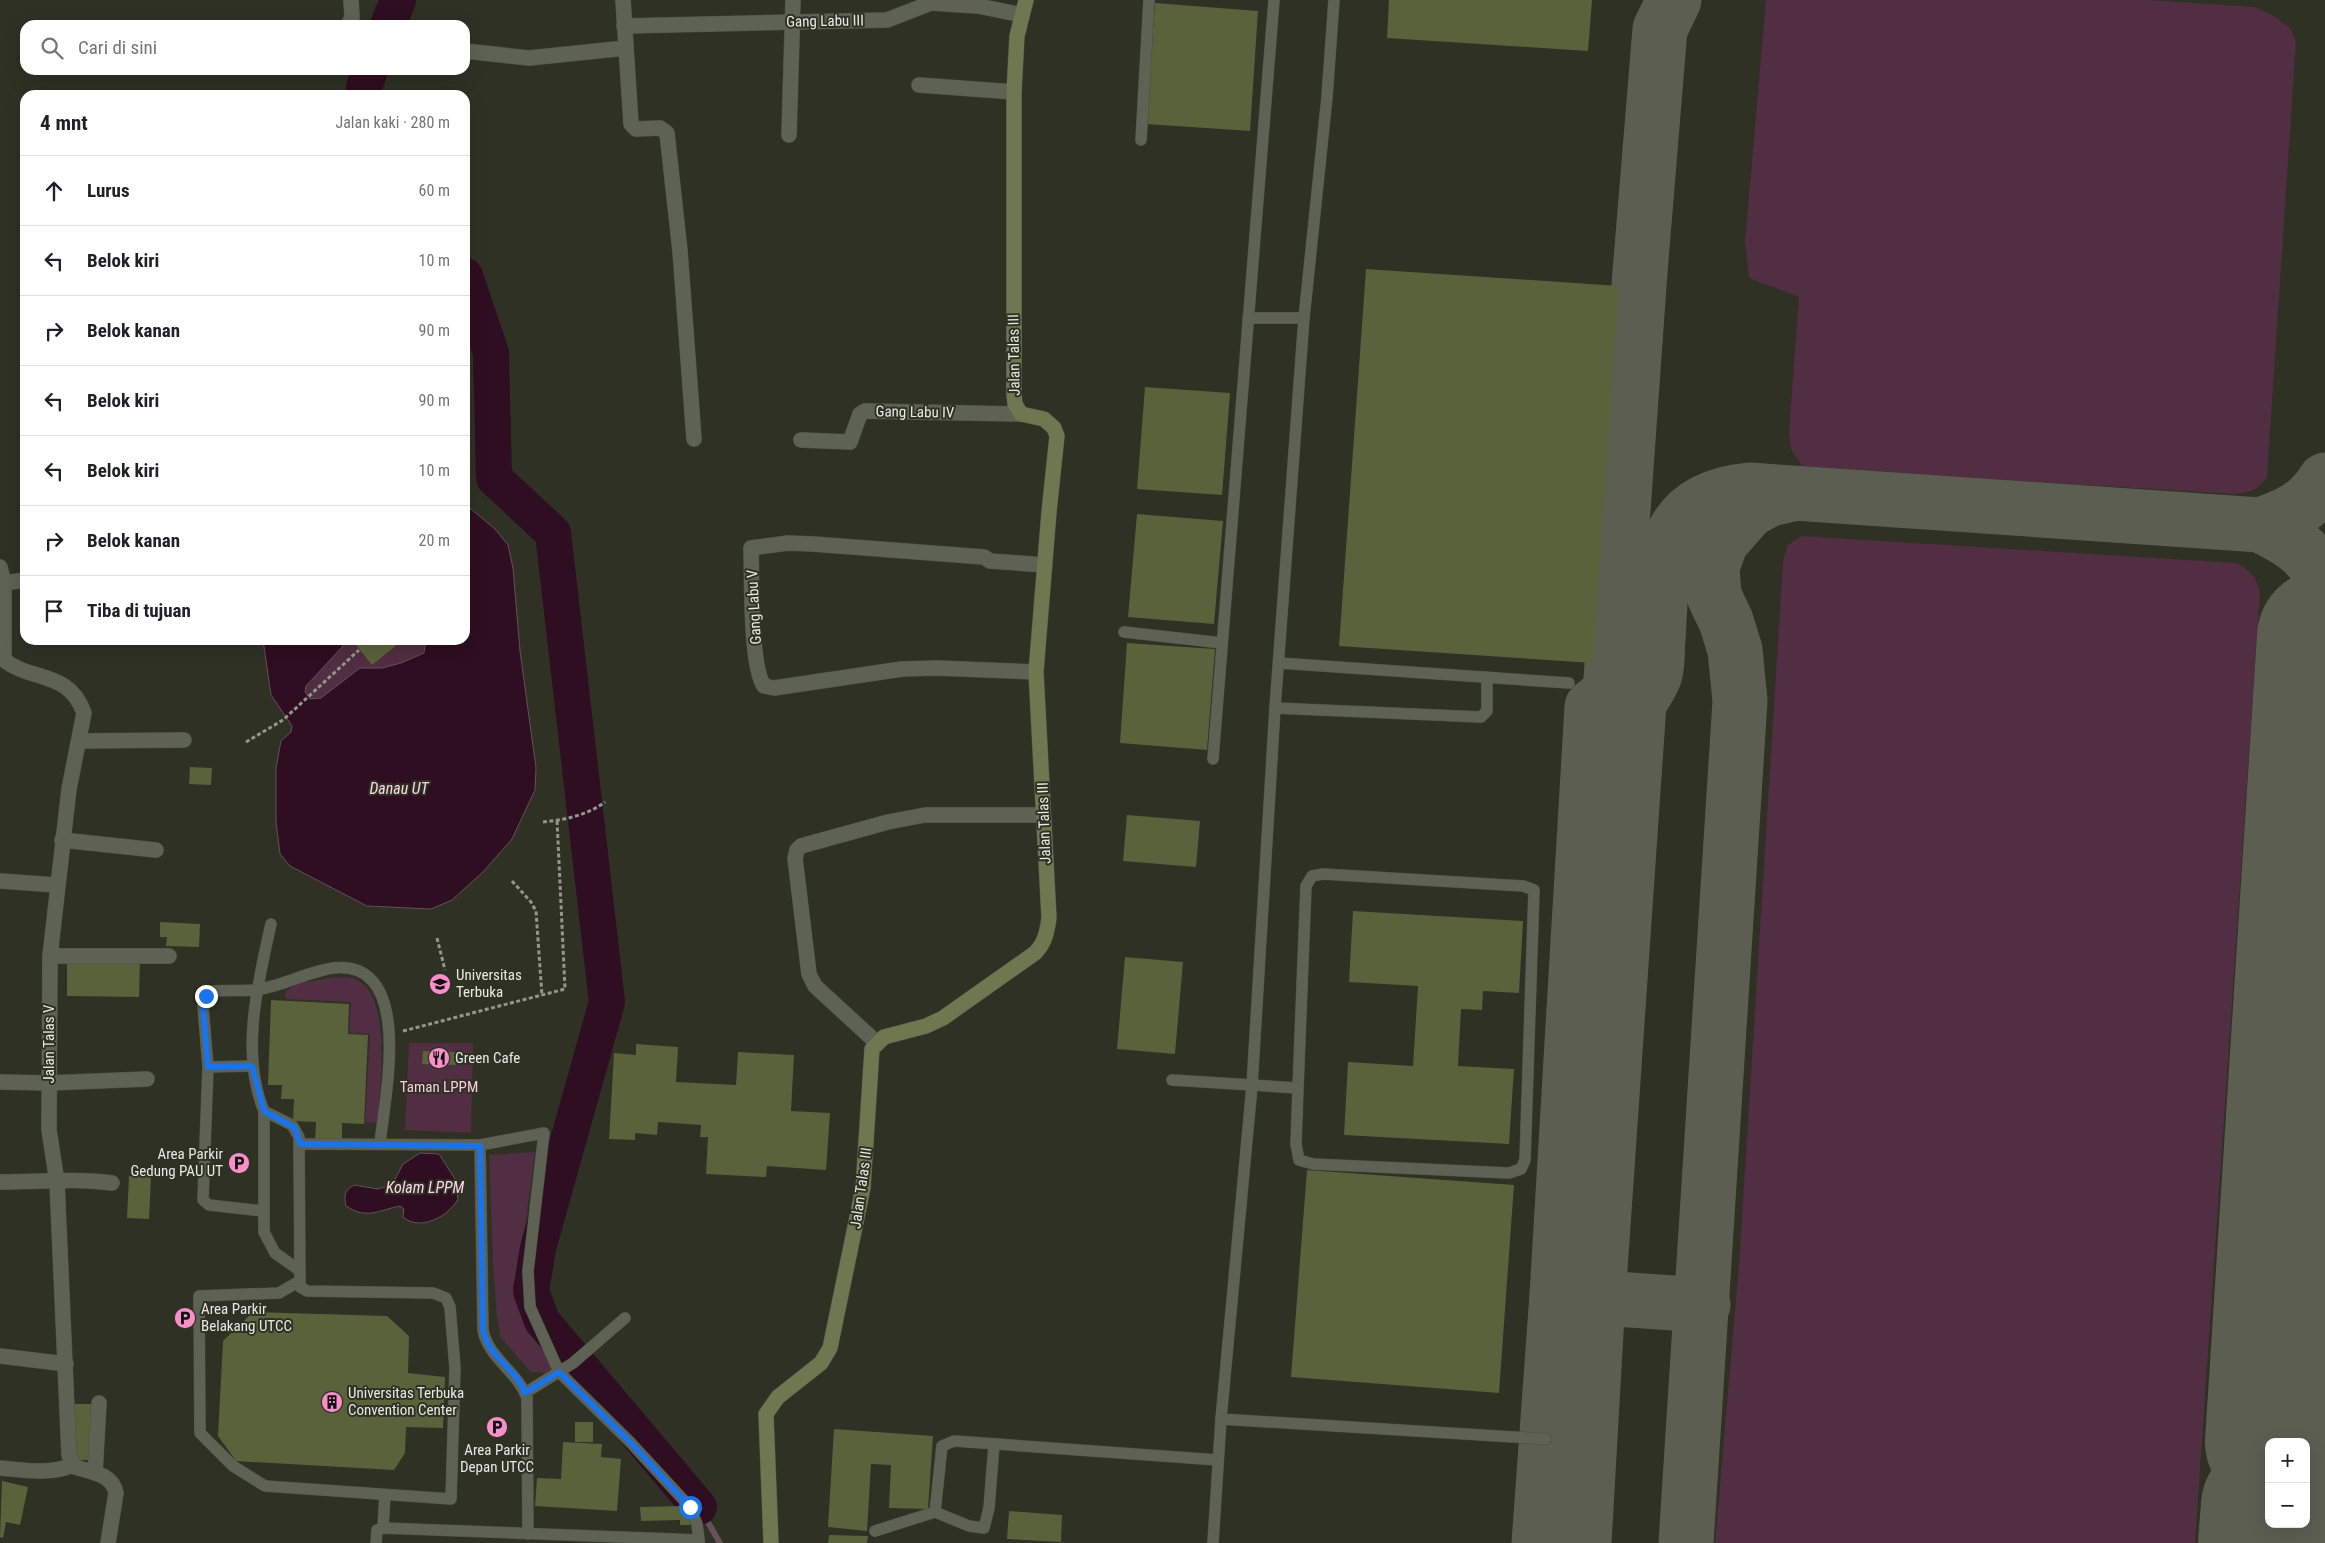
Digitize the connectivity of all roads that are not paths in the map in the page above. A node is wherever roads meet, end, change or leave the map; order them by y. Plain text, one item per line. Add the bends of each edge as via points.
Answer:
1 (351, 0) edge
2 (623, 0) edge
3 (793, 0) edge
4 (1149, 0) edge
5 (1274, 0) edge
6 (1334, 0) edge
7 (1024, 7) edge
8 (350, 20) edge
9 (793, 21) junction
10 (624, 26) junction
11 (626, 48) junction
12 (470, 52) edge
13 (919, 85) dead end
14 (1014, 92) junction
15 (789, 135) dead end
16 (1141, 140) dead end
17 (1248, 318) junction
18 (1304, 318) junction
19 (1021, 414) junction
20 (694, 439) dead end
21 (801, 440) dead end
22 (1044, 565) junction
23 (0, 567) edge
24 (20, 580) edge
25 (4, 582) junction
26 (1124, 632) dead end
27 (1222, 642) junction
28 (1, 653) edge
29 (1279, 663) junction
30 (1036, 672) junction
31 (1487, 677) junction
32 (1569, 683) dead end
33 (1275, 708) junction
34 (184, 740) dead end
35 (80, 742) junction
36 (1213, 759) dead end
37 (1042, 814) junction
38 (62, 840) junction
39 (156, 850) dead end
40 (0, 881) edge
41 (57, 885) junction
42 (271, 924) dead end
43 (50, 956) junction
44 (169, 956) dead end
45 (256, 990) junction
46 (877, 1043) junction
47 (252, 1066) junction
48 (208, 1067) junction
49 (147, 1079) dead end
50 (1172, 1080) dead end
51 (0, 1082) edge
52 (49, 1083) junction
53 (1252, 1086) junction
54 (1298, 1088) junction
55 (264, 1111) junction
56 (300, 1144) junction
57 (380, 1144) junction
58 (480, 1146) junction
59 (0, 1182) edge
60 (57, 1182) junction
61 (112, 1183) dead end
62 (263, 1210) junction
63 (299, 1270) junction
64 (298, 1282) junction
65 (624, 1318) dead end
66 (0, 1356) edge
67 (66, 1364) junction
68 (559, 1372) junction
69 (525, 1393) junction
70 (99, 1403) dead end
71 (1221, 1419) junction
72 (1546, 1439) dead end
73 (994, 1445) junction
74 (1218, 1460) junction
75 (73, 1465) junction
76 (0, 1468) edge
77 (95, 1473) junction
78 (385, 1495) junction
79 (935, 1512) junction
80 (383, 1528) junction
81 (875, 1531) dead end
82 (528, 1534) junction
83 (658, 1541) edge
84 (699, 1541) edge
85 (108, 1543) edge
86 (376, 1543) edge
87 (771, 1543) edge
88 (1213, 1543) edge

1 - 8 street
2 - 10 street
3 - 9 street
4 - 16 lane
5 - 17 lane
6 - 18 lane
7 - 9 street, Gang Labu III via 932,3 887,20
7 - 14 street, Jalan Talas III via 1016,44
9 - 10 street, Gang Labu III
9 - 15 street
10 - 11 street
11 - 12 street via 529,58
11 - 20 street via 632,127 662,128 667,133 680,251
13 - 14 street
14 - 19 street, Jalan Talas III via 1014,395
17 - 18 lane
17 - 27 lane
18 - 29 lane
19 - 21 street, Gang Labu IV via 865,411 860,414 850,442
19 - 22 street, Jalan Talas III via 1044,419 1057,436
22 - 30 street, Jalan Talas III
22 - 30 street, Gang Labu V via 990,561 984,557 813,544 788,543 751,548 754,632 764,686 774,688 902,669
23 - 25 street, Jalan Talas V
24 - 25 street
25 - 28 street, Jalan Talas V
26 - 27 lane
27 - 36 lane
28 - 35 street, Jalan Talas V via 7,662 62,684 72,692 84,713
29 - 31 lane
29 - 33 lane
30 - 37 street, Jalan Talas III via 1042,754
31 - 32 lane
31 - 33 lane via 1487,711 1481,717
33 - 53 lane
34 - 35 street
35 - 38 street, Jalan Talas V
37 - 46 street, Jalan Talas III via 1049,918 1040,948 943,1018
37 - 46 street via 916,816 801,846 797,850 795,858 809,974 815,986
38 - 39 street
38 - 41 street, Jalan Talas V
40 - 41 street
41 - 43 street, Jalan Talas V
42 - 45 lane
43 - 44 street
43 - 52 street, Jalan Talas V
45 - 47 lane
45 - 48 lane via 214,991 206,996 203,1006
45 - 57 lane via 315,972 348,967 361,970 374,980 384,1000 388,1035
46 - 87 street, Jalan Talas III via 872,1049 863,1188 830,1348 821,1363 778,1397 766,1414
47 - 48 lane
47 - 55 lane
48 - 62 lane via 202,1200 209,1205
49 - 52 street
50 - 53 lane
51 - 52 street
52 - 60 street, Jalan Talas V via 49,1130
53 - 54 lane
53 - 71 lane
54 - 54 lane via 1296,1144 1300,1160 1313,1164 1510,1173 1521,1169 1525,1160 1534,890 1495,884 1312,876 1306,886
55 - 56 lane via 295,1128
55 - 62 lane
56 - 57 lane
56 - 63 lane
57 - 58 lane
58 - 68 lane via 544,1133 528,1293 534,1320
58 - 69 lane via 484,1337
59 - 60 street
60 - 61 street via 81,1179
60 - 67 street, Jalan Talas V
62 - 63 lane via 268,1244
63 - 64 lane
64 - 78 lane via 307,1291 433,1293 449,1302 455,1368 452,1498
64 - 78 lane via 279,1293 199,1296 200,1433 233,1466 265,1486
65 - 68 lane
66 - 67 street
67 - 75 street, Jalan Talas V via 69,1455
68 - 69 lane
68 - 84 lane via 690,1507
69 - 82 lane via 528,1405
70 - 77 street
71 - 72 lane
71 - 74 lane
73 - 74 lane
73 - 79 lane via 954,1441 942,1446
73 - 79 lane via 989,1508 984,1528 969,1526
74 - 88 lane
75 - 76 street via 63,1470 43,1471
75 - 77 street
77 - 85 street via 106,1477 115,1486
78 - 80 lane
79 - 81 lane
80 - 82 lane
80 - 86 lane via 377,1530
82 - 83 lane
83 - 84 lane

